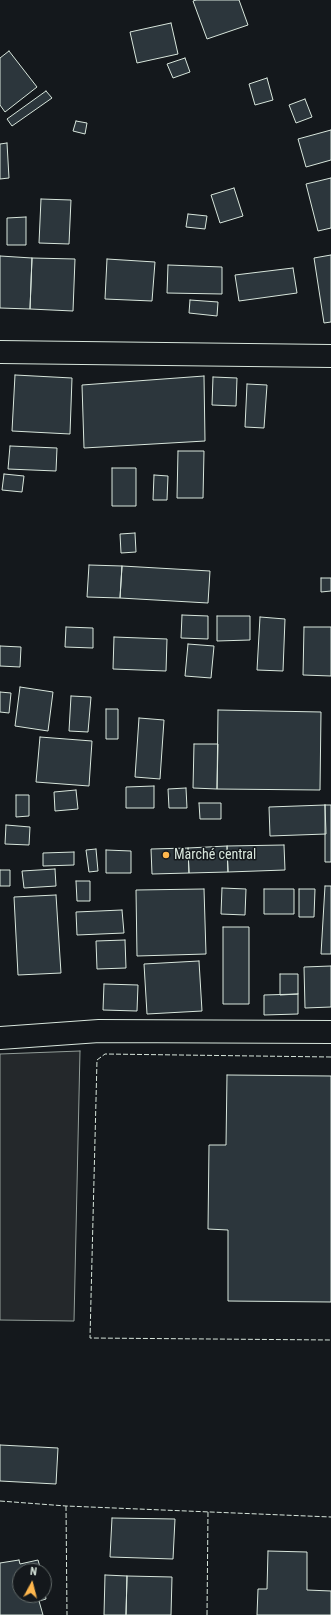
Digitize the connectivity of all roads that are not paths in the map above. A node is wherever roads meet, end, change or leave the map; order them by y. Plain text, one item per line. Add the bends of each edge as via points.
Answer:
1 (0, 352) edge
2 (331, 356) edge
3 (331, 1032) edge
4 (0, 1038) edge

1 - 2 street
3 - 4 street via 99,1031

